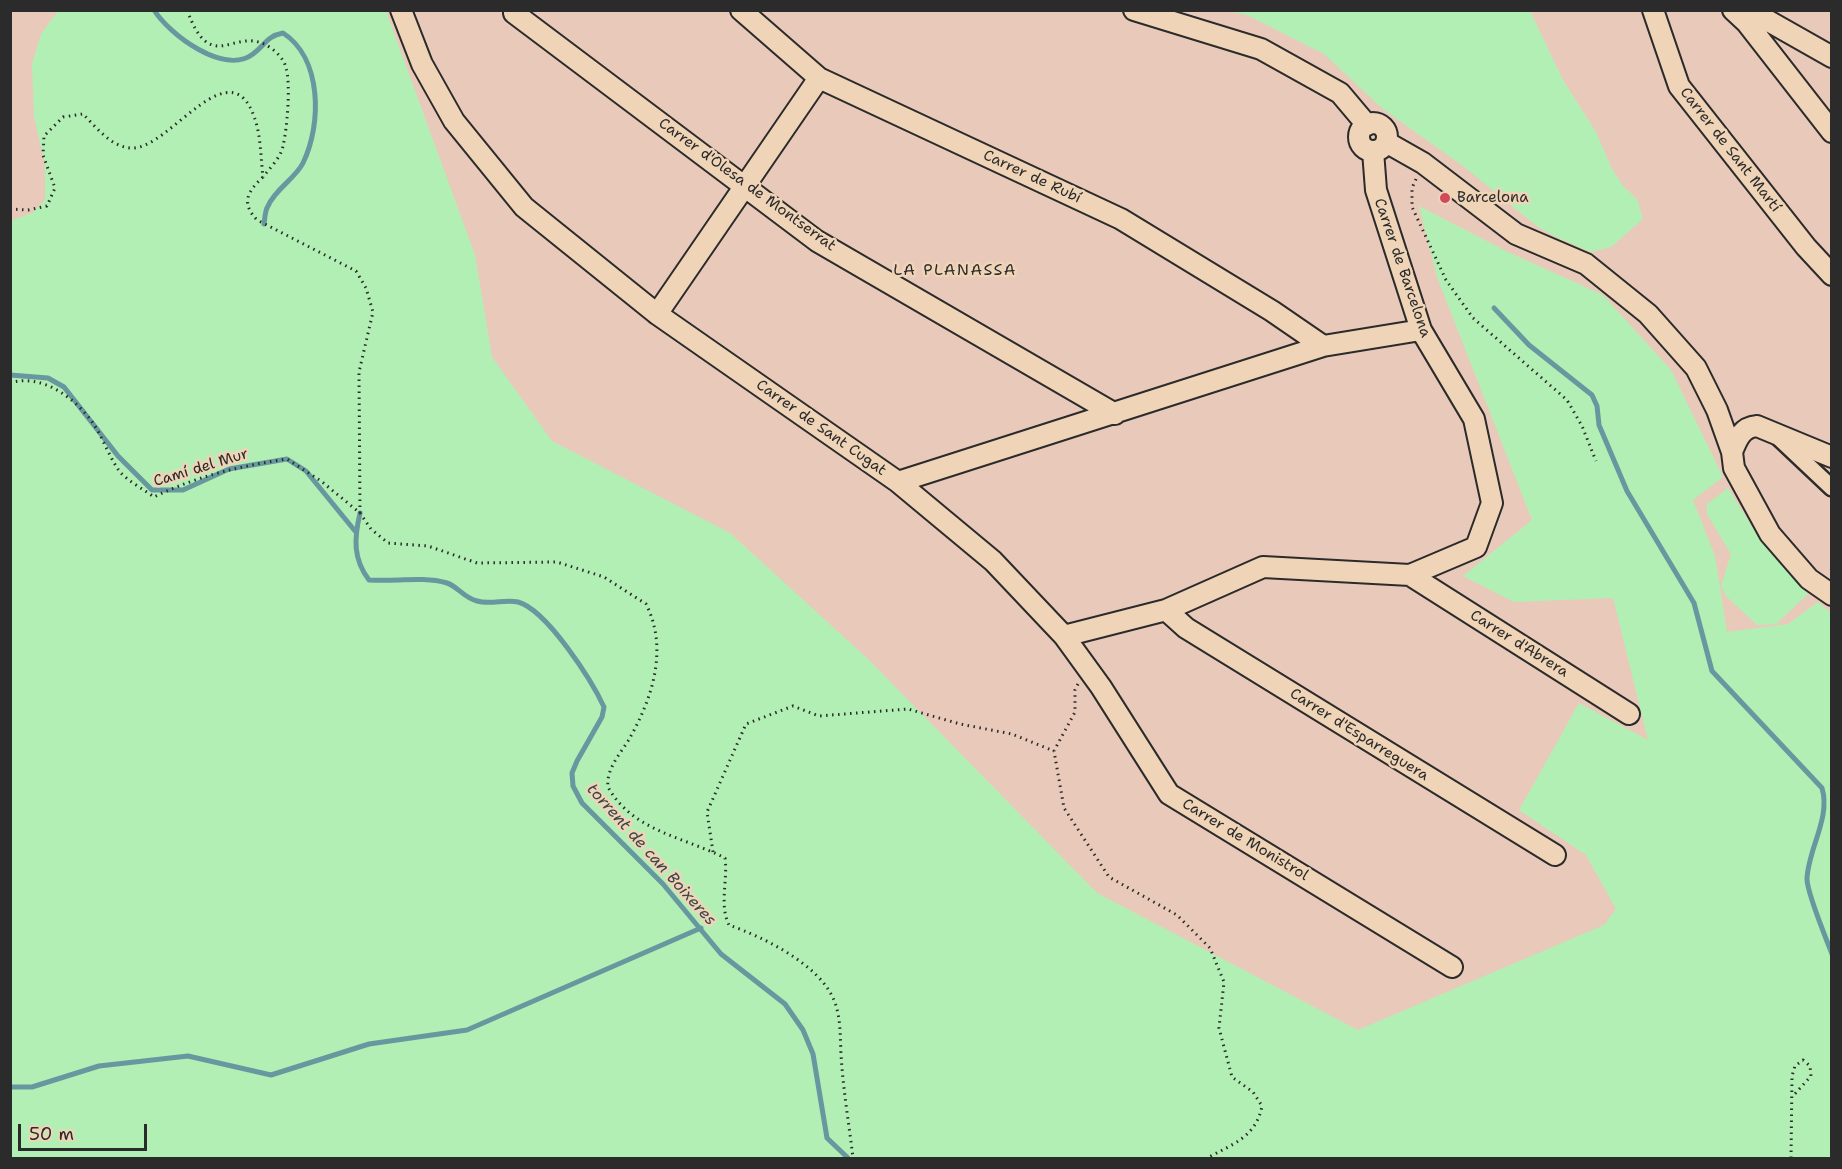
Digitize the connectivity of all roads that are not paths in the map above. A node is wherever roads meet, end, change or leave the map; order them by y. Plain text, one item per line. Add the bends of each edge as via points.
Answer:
1 (401, 10) edge
2 (741, 10) edge
3 (1134, 10) edge
4 (1653, 10) edge
5 (1733, 10) edge
6 (1749, 10) edge
7 (514, 13) dead end
8 (1832, 57) edge
9 (819, 78) junction
10 (1832, 132) edge
11 (1379, 147) junction
12 (746, 185) junction
13 (1832, 275) edge
14 (657, 314) junction
15 (1421, 330) junction
16 (1323, 346) junction
17 (1717, 410) junction
18 (1115, 414) junction
19 (1749, 427) junction
20 (1773, 432) junction
21 (1732, 452) junction
22 (1832, 457) edge
23 (898, 482) junction
24 (1832, 488) edge
25 (1410, 575) junction
26 (1832, 595) edge
27 (1166, 610) junction
28 (1064, 636) junction
29 (1629, 714) dead end
30 (1555, 855) dead end
31 (1452, 967) dead end

1 - 14 street, Carrer de Sant Cugat via 422,64 454,121 524,207
2 - 9 street, Carrer de Rubí
3 - 11 street via 1261,49 1340,93 1367,125 1359,141 1365,149
4 - 13 street, Carrer de Sant Martí via 1679,86 1806,248
5 - 10 street via 1747,22
6 - 8 street
7 - 12 street, Carrer d'Olesa de Montserrat
9 - 12 street
9 - 16 street, Carrer de Rubí via 1121,219
11 - 15 street, Carrer de Barcelona via 1376,190
11 - 17 street via 1423,164 1516,234 1586,264 1648,314 1696,368
12 - 14 street
12 - 18 street, Carrer d'Olesa de Montserrat via 817,241
14 - 23 street, Carrer de Sant Cugat
15 - 16 street, Carrer de Sant Cugat
15 - 25 street, Carrer de Barcelona via 1474,419 1492,502 1476,548
16 - 18 street, Carrer de Sant Cugat
17 - 19 street
17 - 21 street
18 - 23 street, Carrer de Sant Cugat
19 - 20 street
19 - 21 street via 1738,436
20 - 22 street
20 - 24 street
21 - 26 street via 1734,468 1770,534 1809,579
23 - 28 street, Carrer de Monistrol via 993,561
25 - 27 street via 1263,567
25 - 29 street, Carrer d'Abrera
27 - 28 street
27 - 30 street, Carrer d'Esparreguera via 1186,628
28 - 31 street, Carrer de Monistrol via 1169,794

